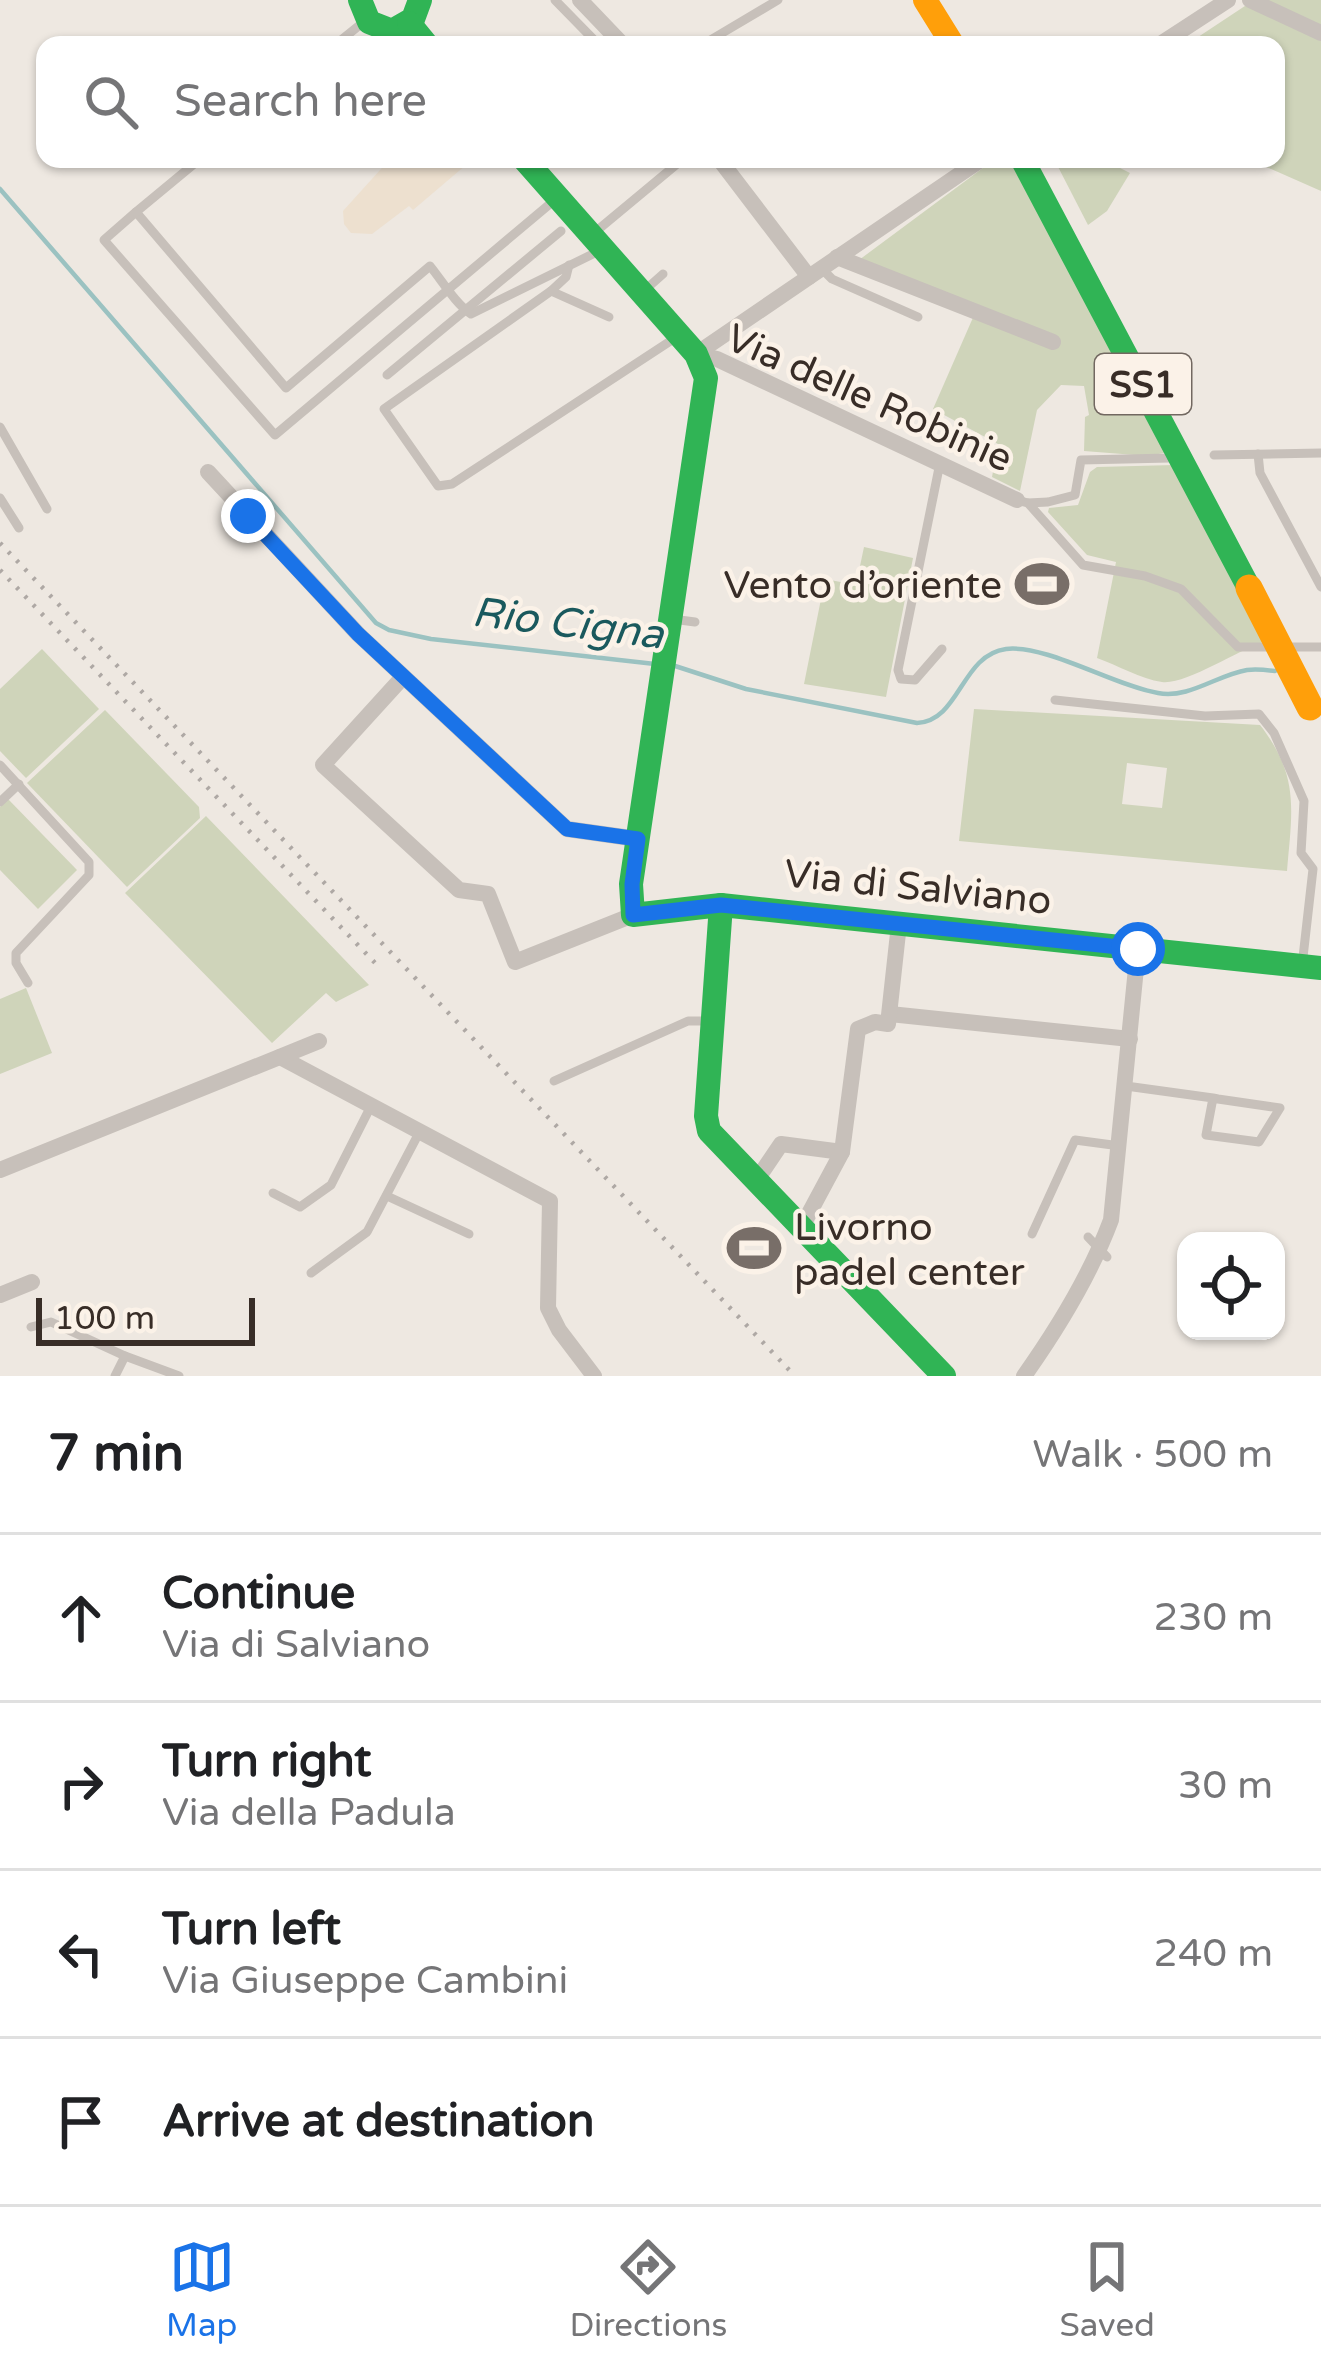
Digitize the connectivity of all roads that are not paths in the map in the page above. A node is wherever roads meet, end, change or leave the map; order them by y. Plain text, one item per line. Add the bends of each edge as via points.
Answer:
1 (555, 0) edge
2 (580, 0) edge
3 (778, 0) edge
4 (925, 0) edge
5 (944, 0) edge
6 (1228, 0) edge
7 (1250, 0) edge
8 (363, 10) edge
9 (419, 23) edge
10 (1321, 33) edge
11 (342, 36) edge
12 (589, 36) edge
13 (614, 36) edge
14 (717, 36) edge
15 (947, 36) edge
16 (966, 36) edge
17 (1173, 36) edge
18 (189, 168) edge
19 (532, 168) edge
20 (674, 168) edge
21 (727, 168) edge
22 (969, 168) edge
23 (1036, 168) edge
24 (557, 198) junction
25 (136, 212) junction
26 (561, 232) dead end
27 (596, 243) junction
28 (837, 256) junction
29 (569, 265) junction
30 (814, 272) junction
31 (663, 274) dead end
32 (450, 290) junction
33 (551, 291) junction
34 (640, 293) junction
35 (464, 310) junction
36 (609, 317) dead end
37 (918, 317) dead end
38 (1053, 342) dead end
39 (688, 345) junction
40 (387, 375) dead end
41 (0, 427) edge
42 (1321, 453) edge
43 (1258, 454) junction
44 (1214, 455) dead end
45 (1170, 458) dead end
46 (940, 464) junction
47 (208, 472) dead end
48 (0, 498) edge
49 (1022, 501) junction
50 (47, 509) dead end
51 (19, 528) dead end
52 (1321, 587) edge
53 (1321, 647) edge
54 (942, 650) dead end
55 (403, 677) junction
56 (1055, 700) dead end
57 (1317, 710) edge
58 (0, 765) edge
59 (19, 784) junction
60 (0, 802) edge
61 (638, 839) junction
62 (721, 905) junction
63 (633, 915) junction
64 (898, 924) junction
65 (1138, 949) junction
66 (1311, 967) edge
67 (28, 982) dead end
68 (890, 1014) junction
69 (713, 1021) junction
70 (1130, 1039) junction
71 (319, 1041) dead end
72 (276, 1053) junction
73 (554, 1081) dead end
74 (1126, 1087) junction
75 (1213, 1098) junction
76 (371, 1106) junction
77 (420, 1131) junction
78 (842, 1152) junction
79 (1124, 1156) junction
80 (0, 1170) edge
81 (757, 1181) junction
82 (273, 1193) dead end
83 (387, 1196) junction
84 (803, 1225) junction
85 (469, 1234) dead end
86 (1032, 1234) dead end
87 (311, 1273) dead end
88 (32, 1282) dead end
89 (0, 1295) edge
90 (31, 1328) dead end
91 (125, 1356) junction
92 (115, 1376) edge
93 (179, 1376) edge
94 (594, 1376) edge
95 (944, 1376) edge
96 (1024, 1376) edge

1 - 12 lane
2 - 13 street
3 - 14 lane
4 - 15 main road
5 - 16 main road
6 - 17 street
7 - 10 street
8 - 9 main road via 386,31
8 - 11 lane
18 - 25 lane
19 - 24 main road
20 - 27 lane
21 - 30 street
22 - 28 street
23 - 57 main road, SS1, bridge
24 - 27 main road
24 - 32 lane
25 - 32 lane via 286,388 430,266
25 - 32 lane via 104,240 275,435
26 - 35 lane
27 - 29 lane
27 - 34 main road
28 - 30 street
28 - 38 street
29 - 33 lane
29 - 35 lane via 478,313
30 - 37 lane
30 - 39 street
31 - 34 lane
32 - 35 lane
33 - 36 lane
33 - 39 lane via 384,409 438,486
34 - 39 main road
35 - 40 lane
39 - 46 street, Via delle Robinie
39 - 61 main road via 706,378 684,620 664,668
41 - 50 lane
42 - 43 lane
43 - 44 lane
43 - 52 lane
45 - 49 lane via 1082,460 1075,495
46 - 49 street, Via delle Robinie
46 - 54 lane via 901,679 915,680
47 - 55 street
48 - 51 lane
49 - 53 lane via 1083,565 1181,589 1238,647
55 - 61 street via 567,829
55 - 63 street, Via di Salviano via 323,765 459,890 488,894 515,962
56 - 66 lane via 1259,714 1304,801 1300,853 1312,869
58 - 59 lane
59 - 60 lane
59 - 67 lane via 89,862 89,875 16,953
61 - 63 main road
62 - 63 main road, Via di Salviano
62 - 64 main road, Via di Salviano
62 - 69 main road
64 - 65 main road, Via di Salviano
64 - 68 street
65 - 66 main road, Via di Salviano
65 - 70 street
68 - 70 street
68 - 78 street via 888,1024 858,1029
69 - 73 lane via 688,1021
69 - 81 main road via 707,1126
70 - 74 street
71 - 72 street
72 - 76 street
72 - 80 street
74 - 75 lane
74 - 79 street
75 - 75 lane via 1218,1099 1280,1108 1259,1142 1206,1135
76 - 77 street
76 - 82 lane via 331,1185 300,1207
77 - 83 lane
77 - 94 street via 550,1201 548,1308
78 - 81 street via 781,1144
78 - 84 street
79 - 86 lane via 1076,1140
79 - 96 street via 1116,1224 1073,1312
81 - 84 main road
83 - 85 lane
83 - 87 lane via 368,1232
84 - 95 main road
88 - 89 street
90 - 91 lane via 51,1322
91 - 92 lane
91 - 93 lane

